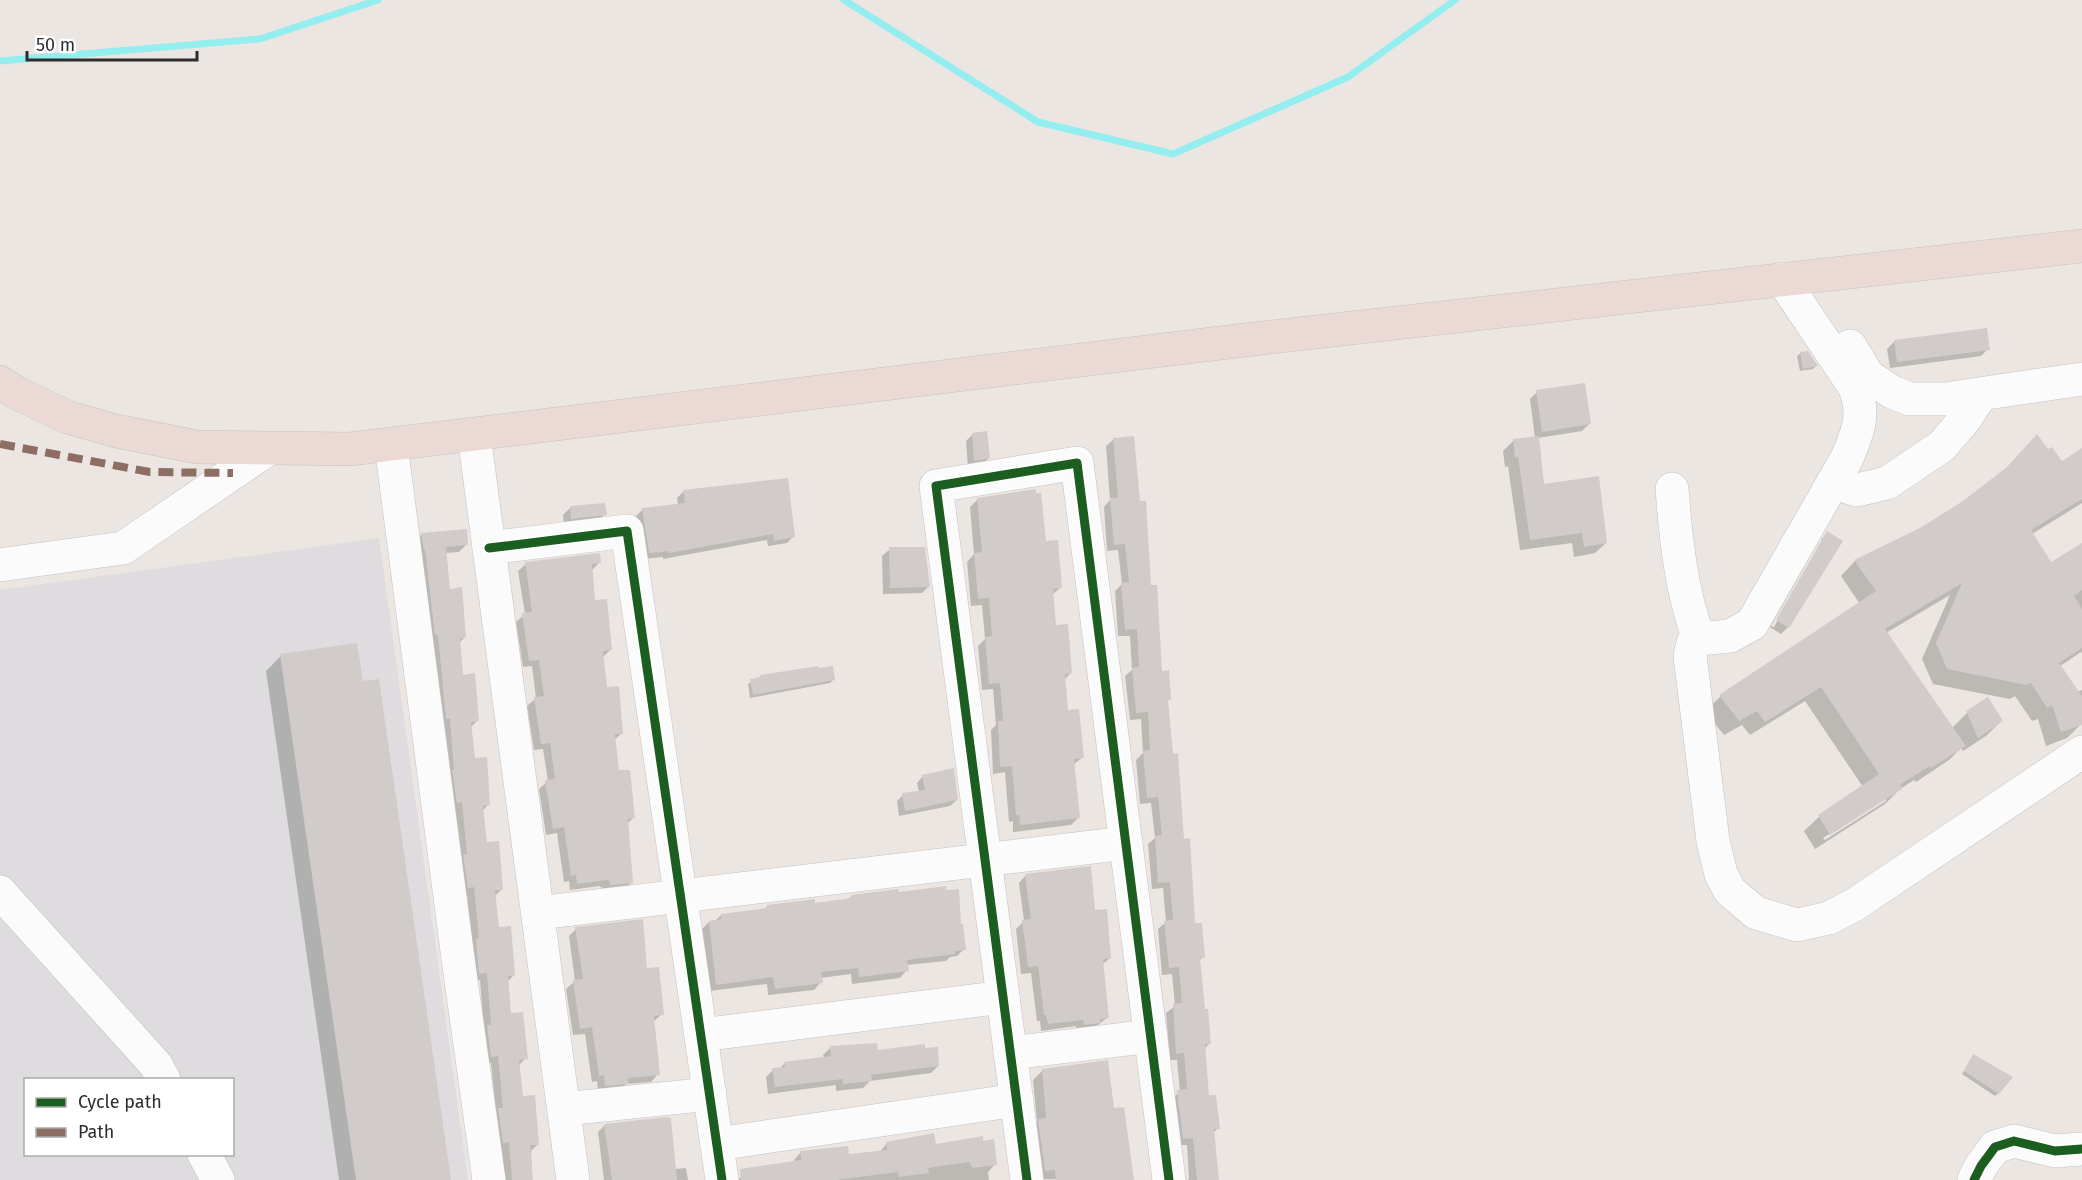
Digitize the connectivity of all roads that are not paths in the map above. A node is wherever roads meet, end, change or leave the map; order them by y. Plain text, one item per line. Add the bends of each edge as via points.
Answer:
1 (2082, 246) edge
2 (1793, 278) junction
3 (2082, 380) edge
4 (0, 382) edge
5 (1981, 393) junction
6 (474, 435) junction
7 (391, 445) junction
8 (268, 449) junction
9 (1833, 482) junction
10 (1672, 489) dead end
11 (489, 548) junction
12 (0, 565) edge
13 (1699, 639) junction
14 (2082, 752) edge
15 (1126, 843) junction
16 (985, 860) junction
17 (0, 892) edge
18 (681, 896) junction
19 (538, 914) junction
20 (1003, 996) junction
21 (701, 1035) junction
22 (1150, 1036) junction
23 (1010, 1053) junction
24 (163, 1078) edge
25 (710, 1094) junction
26 (1017, 1100) junction
27 (564, 1109) junction
28 (717, 1144) junction
29 (2082, 1149) edge
30 (205, 1156) edge
31 (218, 1180) edge
32 (489, 1180) edge
33 (573, 1180) edge
34 (722, 1180) edge
35 (1027, 1180) edge
36 (1169, 1180) edge
37 (1974, 1180) edge

1 - 2 highway
2 - 5 street via 1868,376 1892,392 1910,399
2 - 6 highway via 1233,341
2 - 9 street via 1860,400 1857,435
3 - 5 street
4 - 8 highway via 67,417 116,431 197,447
5 - 9 street via 1942,446 1887,483 1857,490
6 - 7 highway
6 - 11 street
7 - 8 highway
7 - 32 street
8 - 12 street via 123,548
9 - 13 street via 1752,624 1730,636
10 - 13 street via 1688,610
11 - 18 street via 627,531
11 - 19 street
13 - 14 street via 1693,643 1690,656 1716,857 1730,891 1756,913 1797,925 1829,918
15 - 16 street
15 - 16 street via 1077,463 936,486
15 - 22 street
16 - 18 street
16 - 20 street
17 - 24 street via 156,1065
18 - 19 street
18 - 21 street
19 - 27 street
20 - 21 street
20 - 23 street
21 - 25 street
22 - 23 street
22 - 36 street
23 - 26 street
25 - 27 street
25 - 28 street
26 - 28 street
26 - 35 street
27 - 33 street
28 - 34 street
29 - 37 street via 2055,1151 2014,1142 1995,1147
30 - 31 street

